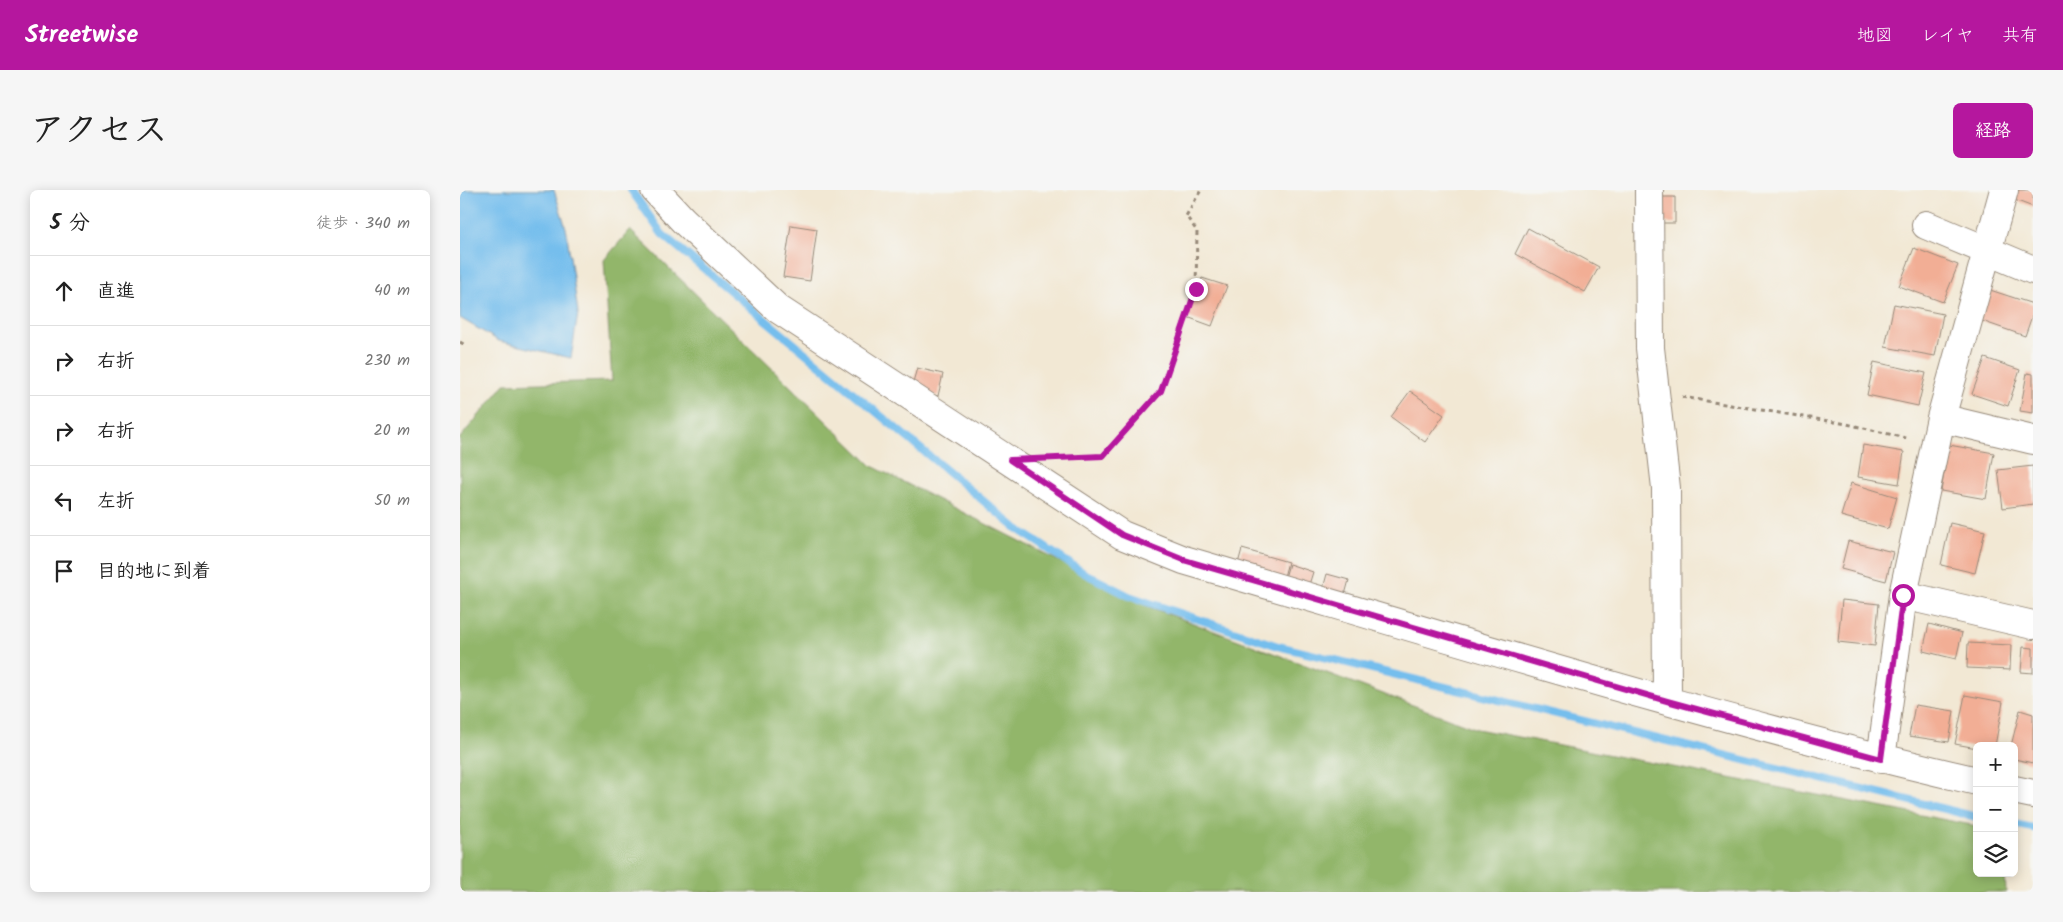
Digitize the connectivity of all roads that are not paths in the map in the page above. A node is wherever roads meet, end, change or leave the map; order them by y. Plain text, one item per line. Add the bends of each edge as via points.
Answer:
1 (655, 190) edge
2 (1649, 190) edge
3 (2004, 190) edge
4 (1926, 225) dead end
5 (1988, 250) junction
6 (2033, 270) edge
7 (1941, 418) junction
8 (2033, 440) edge
9 (1903, 595) junction
10 (2033, 625) edge
11 (1667, 701) junction
12 (1881, 759) junction
13 (1973, 780) edge
14 (2018, 791) edge
15 (2033, 794) edge

1 - 11 street via 682,220 778,309 1122,535 1184,560
2 - 11 street via 1650,348 1666,488
3 - 5 street
4 - 5 street
5 - 6 street
5 - 7 street
7 - 8 street
7 - 9 street
9 - 10 street
9 - 12 street
11 - 12 street
12 - 13 street
14 - 15 street

